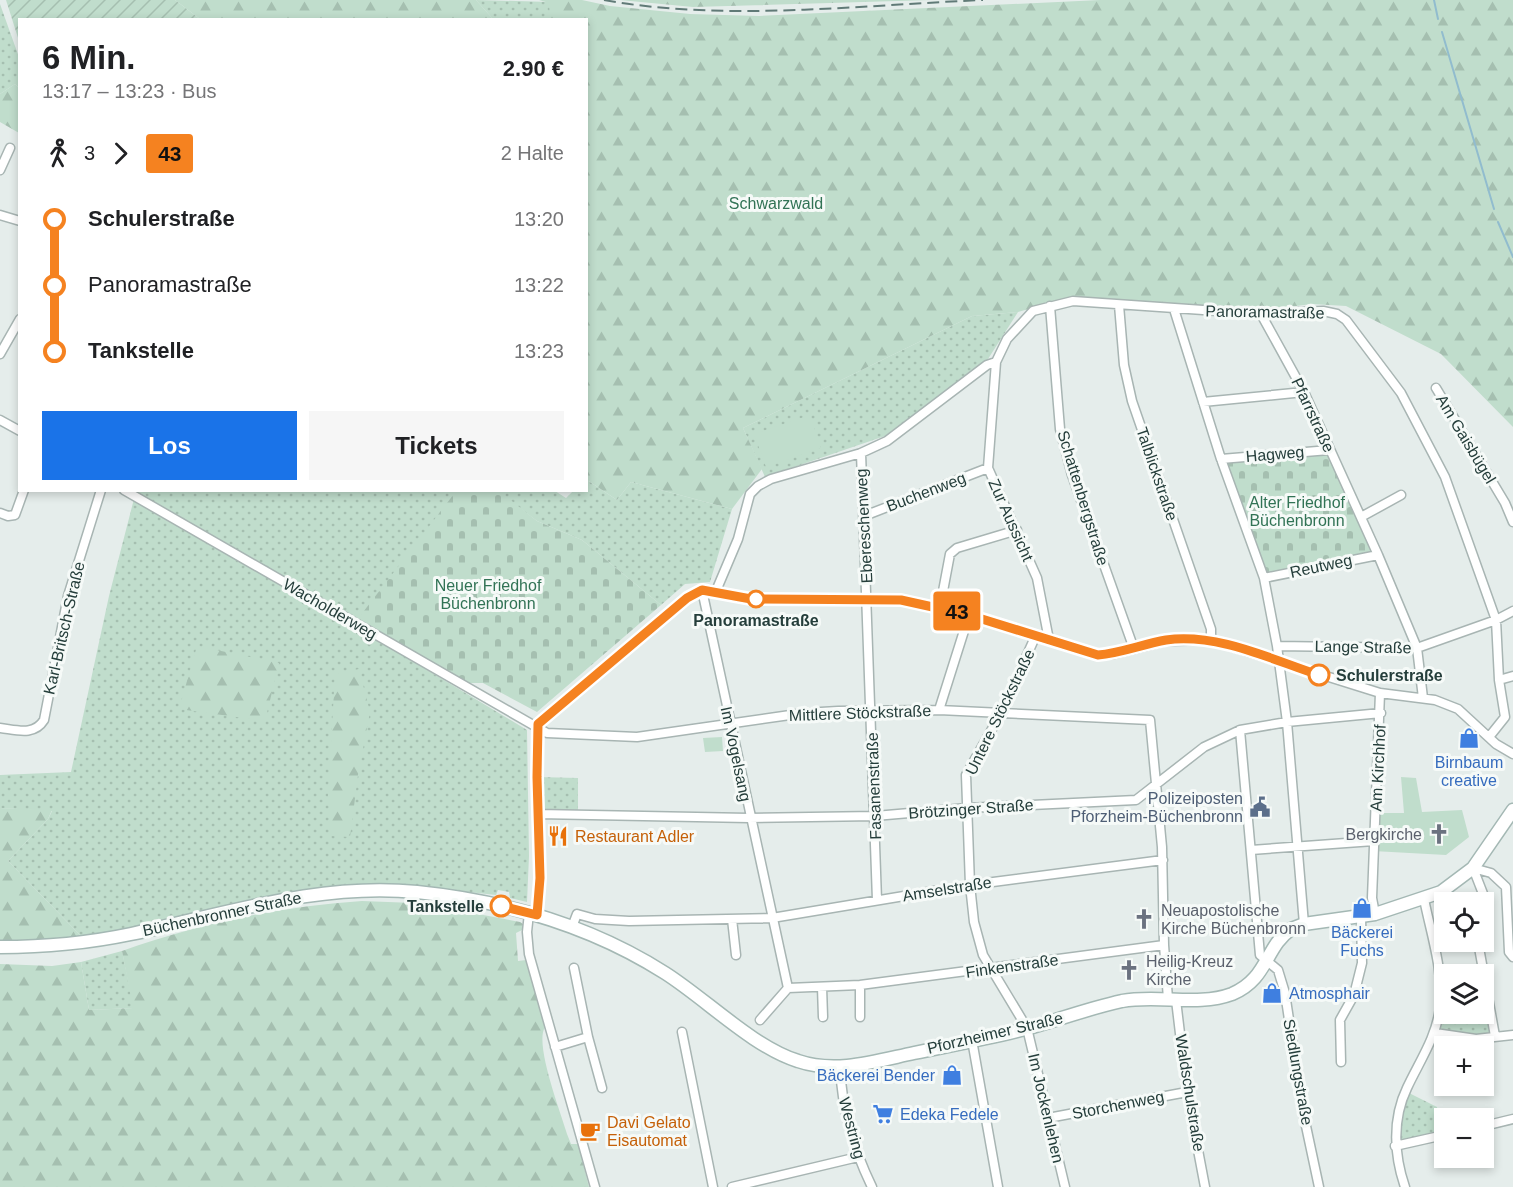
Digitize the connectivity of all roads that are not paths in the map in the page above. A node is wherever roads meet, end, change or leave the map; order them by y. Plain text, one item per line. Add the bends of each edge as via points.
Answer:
1 (10, 148) dead end
2 (0, 170) edge
3 (0, 215) edge
4 (18, 220) edge
5 (1119, 305) junction
6 (1050, 306) junction
7 (1174, 309) junction
8 (1261, 314) junction
9 (18, 322) edge
10 (0, 354) edge
11 (996, 362) junction
12 (1436, 388) dead end
13 (1304, 392) junction
14 (1203, 402) junction
15 (0, 420) edge
16 (18, 430) edge
17 (1329, 450) junction
18 (861, 453) junction
19 (1221, 459) junction
20 (988, 468) junction
21 (23, 492) edge
22 (100, 492) edge
23 (127, 492) edge
24 (1401, 495) dead end
25 (0, 513) edge
26 (864, 516) junction
27 (1361, 518) junction
28 (1513, 522) edge
29 (1017, 530) junction
30 (1378, 555) junction
31 (1264, 578) junction
32 (702, 590) junction
33 (716, 591) junction
34 (867, 600) junction
35 (940, 607) junction
36 (1513, 611) edge
37 (969, 615) junction
38 (1496, 621) junction
39 (1036, 635) junction
40 (1211, 639) junction
41 (1049, 640) junction
42 (1277, 646) junction
43 (1134, 648) junction
44 (1417, 648) junction
45 (1280, 662) junction
46 (1513, 676) edge
47 (1499, 680) junction
48 (1380, 693) junction
49 (1423, 698) junction
50 (939, 710) junction
51 (871, 711) junction
52 (1381, 714) junction
53 (1000, 715) junction
54 (1150, 720) joint
55 (1287, 722) junction
56 (730, 724) junction
57 (0, 728) edge
58 (536, 729) junction
59 (1240, 730) junction
60 (1489, 736) junction
61 (1513, 754) edge
62 (1158, 784) junction
63 (968, 808) junction
64 (1513, 810) edge
65 (538, 814) junction
66 (875, 816) junction
67 (749, 818) junction
68 (1374, 841) junction
69 (1297, 846) junction
70 (1251, 850) junction
71 (1163, 860) junction
72 (1473, 868) junction
73 (970, 885) junction
74 (1482, 892) edge
75 (444, 895) joint
76 (1425, 899) junction
77 (877, 900) junction
78 (533, 914) junction
79 (1374, 915) junction
80 (1361, 917) junction
81 (772, 918) junction
82 (732, 919) junction
83 (1304, 924) junction
84 (572, 927) junction
85 (1164, 945) junction
86 (0, 947) edge
87 (1480, 952) edge
88 (736, 955) dead end
89 (1513, 957) edge
90 (1268, 962) junction
91 (574, 969) dead end
92 (990, 969) junction
93 (860, 985) junction
94 (822, 987) junction
95 (788, 988) junction
96 (1172, 999) junction
97 (823, 1017) dead end
98 (860, 1017) dead end
99 (760, 1020) dead end
100 (1027, 1028) junction
101 (682, 1032) dead end
102 (1435, 1033) junction
103 (1513, 1035) edge
104 (1495, 1036) junction
105 (588, 1037) junction
106 (972, 1040) junction
107 (555, 1047) junction
108 (1341, 1062) dead end
109 (840, 1066) junction
110 (602, 1088) dead end
111 (1187, 1092) junction
112 (1048, 1118) junction
113 (1513, 1119) edge
114 (1494, 1124) edge
115 (1434, 1137) edge
116 (1395, 1146) junction
117 (858, 1157) junction
118 (595, 1187) edge
119 (713, 1187) edge
120 (732, 1187) edge
121 (872, 1187) edge
122 (998, 1187) edge
123 (1065, 1187) edge
124 (1205, 1187) edge
125 (1319, 1187) edge
126 (1405, 1187) edge

1 - 2 street
3 - 4 street
5 - 6 street, Panoramastraße via 1073,301
5 - 7 street, Panoramastraße
5 - 40 street, Talblickstraße via 1131,401 1211,629
6 - 11 street, Panoramastraße via 1023,319
6 - 43 street, Schattenbergstraße via 1060,429 1072,475
7 - 8 street, Panoramastraße
7 - 14 street
8 - 13 street, Pfarrstraße
8 - 38 street, Panoramastraße via 1323,310 1337,314 1358,333 1401,393 1444,477
9 - 10 street
11 - 18 street, Panoramastraße via 887,441
11 - 20 street, Zur Aussicht
12 - 28 street, Am Gaisbügel
13 - 14 street
13 - 17 street, Pfarrstraße
14 - 19 street
15 - 16 street
17 - 19 street, Hagweg
17 - 27 street, Pfarrstraße
18 - 26 street, Ebereschenweg
18 - 33 street, Panoramastraße via 771,479 750,494 738,539
19 - 31 street
20 - 26 street, Buchenweg
20 - 29 street, Zur Aussicht
21 - 25 street via 15,515
22 - 57 street, Karl-Britsch-Straße via 68,596 44,720 30,731
23 - 58 street, Wacholderweg
24 - 27 street
26 - 34 street, Ebereschenweg
27 - 30 street, Pfarrstraße
29 - 35 street via 957,548 950,554
29 - 41 street, Zur Aussicht via 1037,578
30 - 31 street, Reutweg
30 - 44 street, Pfarrstraße
31 - 42 street
32 - 33 street
32 - 56 street, Im Vogelsang
32 - 58 street via 687,598
33 - 34 street via 751,599
34 - 35 street via 901,600
34 - 51 street, Fasanenstraße
35 - 37 street
36 - 38 street, Lange Straße
37 - 39 street
37 - 50 street
38 - 44 street, Lange Straße
38 - 47 street, Panoramastraße
39 - 41 street
39 - 53 street, Untere Stöckstraße
40 - 43 street via 1166,640
40 - 45 street
41 - 43 street via 1098,655
42 - 44 street, Lange Straße
42 - 45 street
44 - 49 street, Pfarrstraße
45 - 48 street
45 - 55 street
46 - 47 street
47 - 60 street, Panoramastraße via 1505,717
48 - 49 street
48 - 52 street, Am Kirchhof
49 - 60 street via 1458,709
50 - 51 street, Mittlere Stöckstraße
50 - 53 street, Mittlere Stöckstraße
51 - 56 street, Mittlere Stöckstraße via 804,713
51 - 66 street, Fasanenstraße
52 - 55 street, Brötzinger Straße
52 - 68 street, Am Kirchhof
53 - 54 street, Mittlere Stöckstraße
53 - 63 street, Untere Stöckstraße via 966,775
54 - 62 street, Waldschulstraße
55 - 59 street, Brötzinger Straße
55 - 69 street
56 - 58 street, Mittlere Stöckstraße via 637,737 547,733
56 - 67 street, Im Vogelsang
58 - 65 street
59 - 62 street, Brötzinger Straße via 1204,747
59 - 70 street, Siedlungstraße
60 - 61 street
62 - 63 street, Brötzinger Straße via 1136,800
62 - 71 street, Waldschulstraße
63 - 66 street, Brötzinger Straße
63 - 73 street, Untere Stöckstraße
64 - 72 main road, Pforzheimer Straße
65 - 67 street, Brötzinger Straße
65 - 78 street via 540,878
66 - 67 street, Brötzinger Straße
66 - 77 street, Fasanenstraße
67 - 81 street, Im Vogelsang
68 - 69 street
68 - 79 street, Am Kirchhof
69 - 70 street
69 - 83 street
70 - 90 street, Siedlungstraße via 1260,955
71 - 73 street, Amselstraße
71 - 85 street, Waldschulstraße
72 - 74 street
72 - 76 main road, Pforzheimer Straße via 1451,886
72 - 89 street via 1491,873 1506,887 1509,952
73 - 77 street, Amselstraße
73 - 92 street, Untere Stöckstraße via 974,922
75 - 78 main road, Pforzheimer Straße
75 - 86 main road, Büchenbronner Straße via 411,891 318,894 103,939
76 - 79 main road, Pforzheimer Straße
76 - 102 street via 1440,994
77 - 81 street, Amselstraße
78 - 84 main road, Pforzheimer Straße
78 - 107 street via 527,945
79 - 80 main road, Pforzheimer Straße
80 - 83 main road, Pforzheimer Straße
80 - 108 street via 1362,963 1354,995 1340,1020
81 - 82 street, Amselstraße
81 - 95 street
82 - 84 street, Amselstraße via 629,921 577,914
82 - 88 street
83 - 90 main road, Pforzheimer Straße via 1283,935
84 - 109 main road, Pforzheimer Straße via 623,949 666,974 780,1054 808,1064
85 - 92 street, Finkenstraße
85 - 96 street, Waldschulstraße
87 - 104 street
90 - 96 main road, Pforzheimer Straße via 1234,993 1212,999
90 - 125 street, Siedlungstraße via 1278,970 1285,993 1301,1102
91 - 105 street
92 - 93 street, Finkenstraße
92 - 100 street, Untere Stöckstraße
93 - 94 street, Finkenstraße
93 - 98 street
94 - 95 street, Finkenstraße
94 - 97 street
95 - 99 street
96 - 100 main road, Pforzheimer Straße via 1120,1002
96 - 111 street, Waldschulstraße
100 - 106 main road, Pforzheimer Straße
100 - 112 street, Im Jockenlehen
101 - 119 street
102 - 104 street via 1476,1039
102 - 116 street via 1405,1091
103 - 104 street
105 - 107 street
105 - 110 street
106 - 109 main road, Pforzheimer Straße
106 - 122 street
107 - 118 street
109 - 117 street, Westring via 843,1103
111 - 112 street, Storchenweg
111 - 124 street, Waldschulstraße
112 - 123 street, Im Jockenlehen
113 - 114 street
115 - 116 street
116 - 126 street
117 - 120 street
117 - 121 street, Westring

